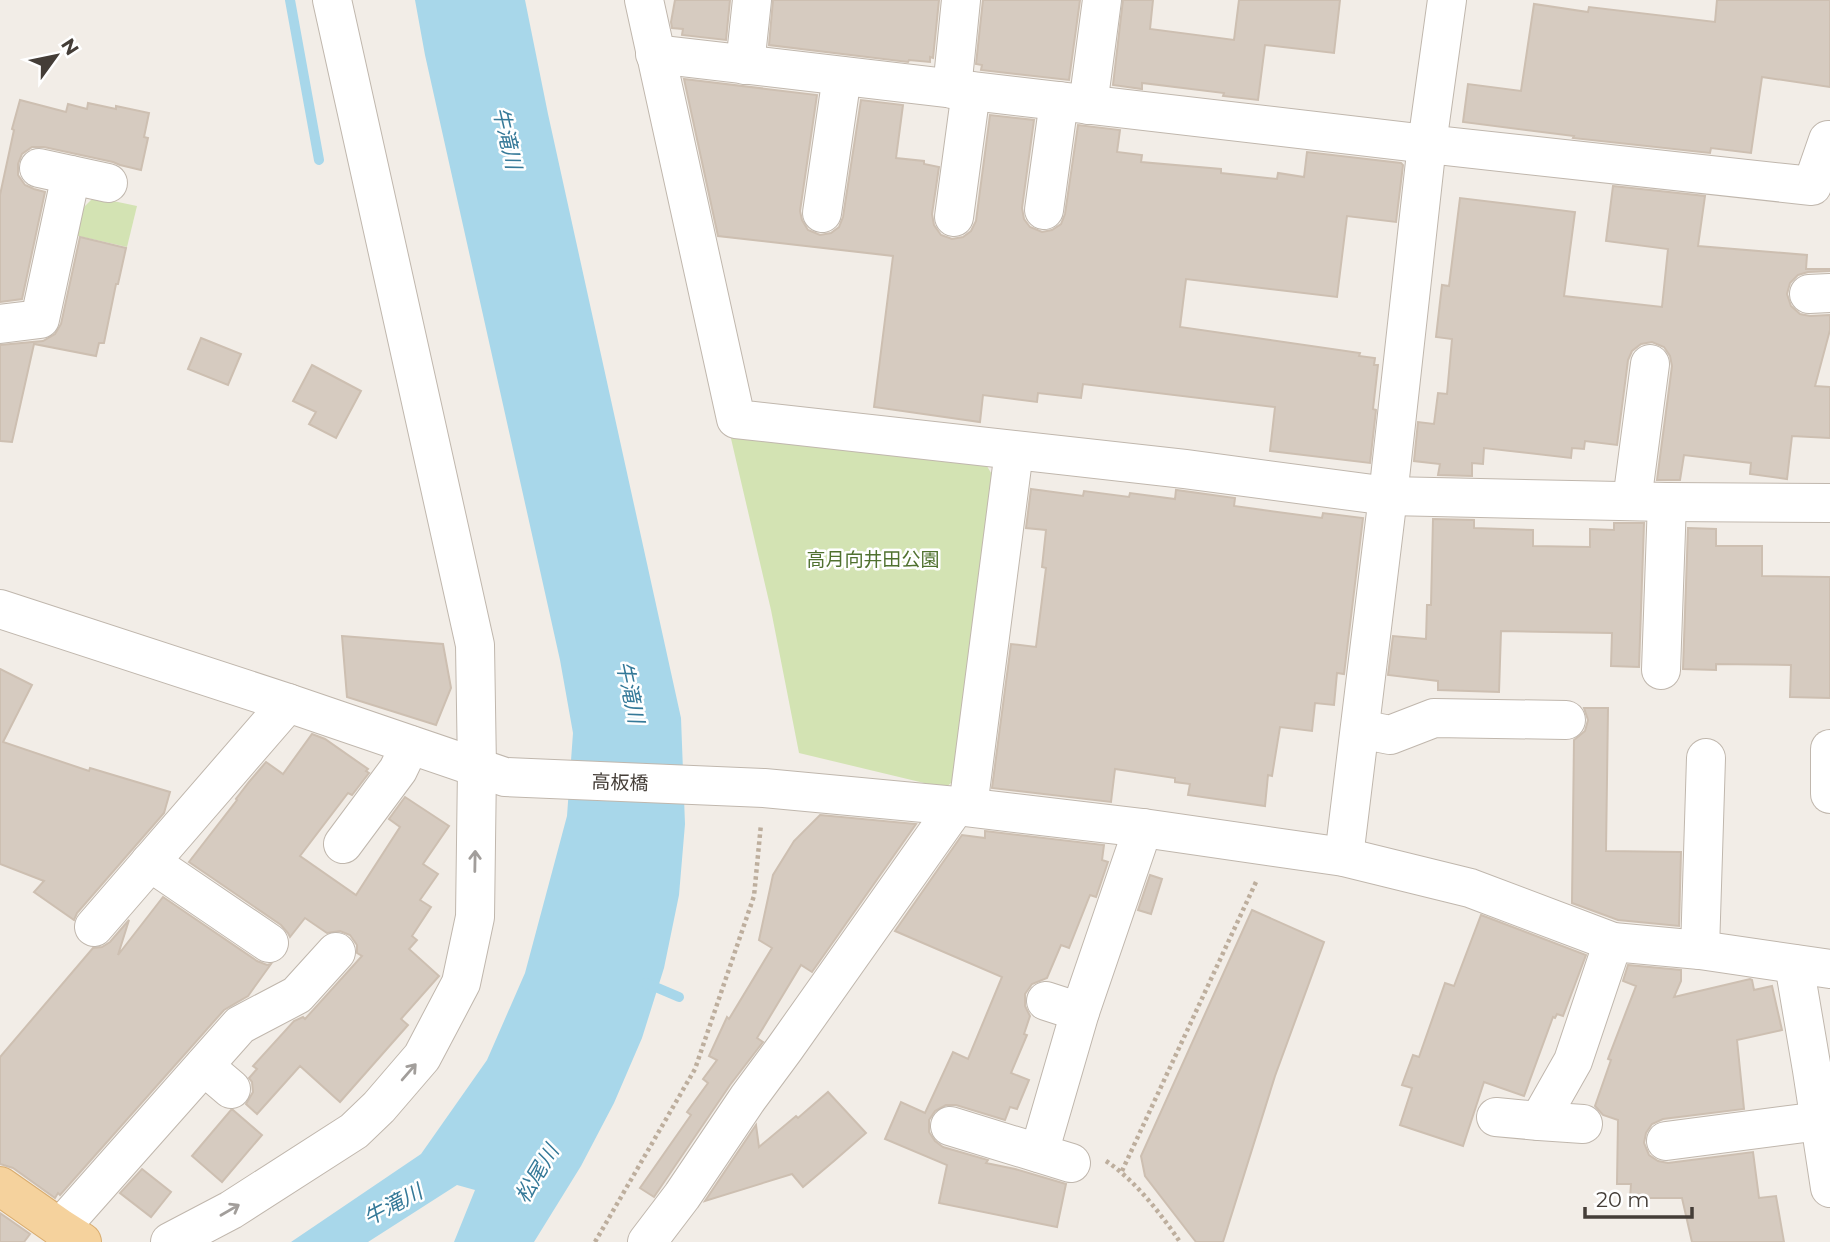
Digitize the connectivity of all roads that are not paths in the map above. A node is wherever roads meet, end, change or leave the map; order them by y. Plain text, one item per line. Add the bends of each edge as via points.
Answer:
1 (332, 0) edge
2 (644, 0) edge
3 (752, 0) edge
4 (961, 0) edge
5 (1101, 0) edge
6 (1447, 0) edge
7 (655, 54) junction
8 (745, 65) junction
9 (842, 76) junction
10 (961, 90) junction
11 (1074, 103) junction
12 (1830, 140) edge
13 (1427, 144) junction
14 (108, 183) dead end
15 (1044, 210) dead end
16 (822, 213) dead end
17 (954, 216) dead end
18 (0, 324) edge
19 (1650, 364) dead end
20 (1014, 451) junction
21 (1388, 496) junction
22 (1650, 502) junction
23 (1830, 503) edge
24 (0, 609) edge
25 (1661, 670) dead end
26 (288, 703) junction
27 (1566, 720) dead end
28 (1360, 729) junction
29 (410, 745) junction
30 (1830, 749) edge
31 (1706, 758) dead end
32 (491, 772) junction
33 (1830, 794) edge
34 (962, 807) junction
35 (1143, 828) junction
36 (344, 844) dead end
37 (1344, 857) junction
38 (150, 862) junction
39 (94, 927) dead end
40 (1613, 942) junction
41 (1700, 950) junction
42 (1812, 967) edge
43 (1496, 1117) dead end
44 (1539, 1121) junction
45 (1820, 1121) junction
46 (1583, 1124) dead end
47 (950, 1126) dead end
48 (1666, 1141) dead end
49 (0, 1186) edge
50 (1830, 1188) edge
51 (71, 1235) edge
52 (170, 1242) edge
53 (647, 1242) edge

1 - 32 street via 475,645
2 - 7 street
3 - 8 street
4 - 10 street
5 - 11 street
6 - 13 street
7 - 8 street
7 - 20 street via 736,419
8 - 9 street
9 - 10 street
9 - 16 street
10 - 11 street
10 - 17 street
11 - 13 street
11 - 15 street
12 - 13 street via 1812,186
13 - 21 street
14 - 18 street via 55,172 62,293 40,319
19 - 22 street
20 - 21 street
20 - 34 street
21 - 22 street
21 - 28 street
22 - 23 street
22 - 25 street
24 - 26 street, 高板橋
26 - 29 street, 高板橋
26 - 38 street
27 - 28 street via 1434,718 1390,735
28 - 37 street
29 - 32 street, 高板橋
29 - 36 street
30 - 33 street
31 - 41 street
32 - 34 street, 高板橋 via 750,787
52 -> 32 street via 231,1210 354,1131 422,1057 461,983 475,917
34 - 35 street, 高板橋
34 - 53 street
35 - 37 street, 高板橋
35 - 47 street via 1063,1007 1055,1158
37 - 40 street, 高板橋 via 1471,888
38 - 39 street
38 - 51 street via 303,957 297,995 240,1025 218,1077
40 - 41 street, 高板橋
40 - 44 street via 1573,1061
41 - 42 street, 高板橋
42 - 45 street
43 - 44 street
44 - 46 street
45 - 48 street
45 - 50 street
49 - 51 main road

